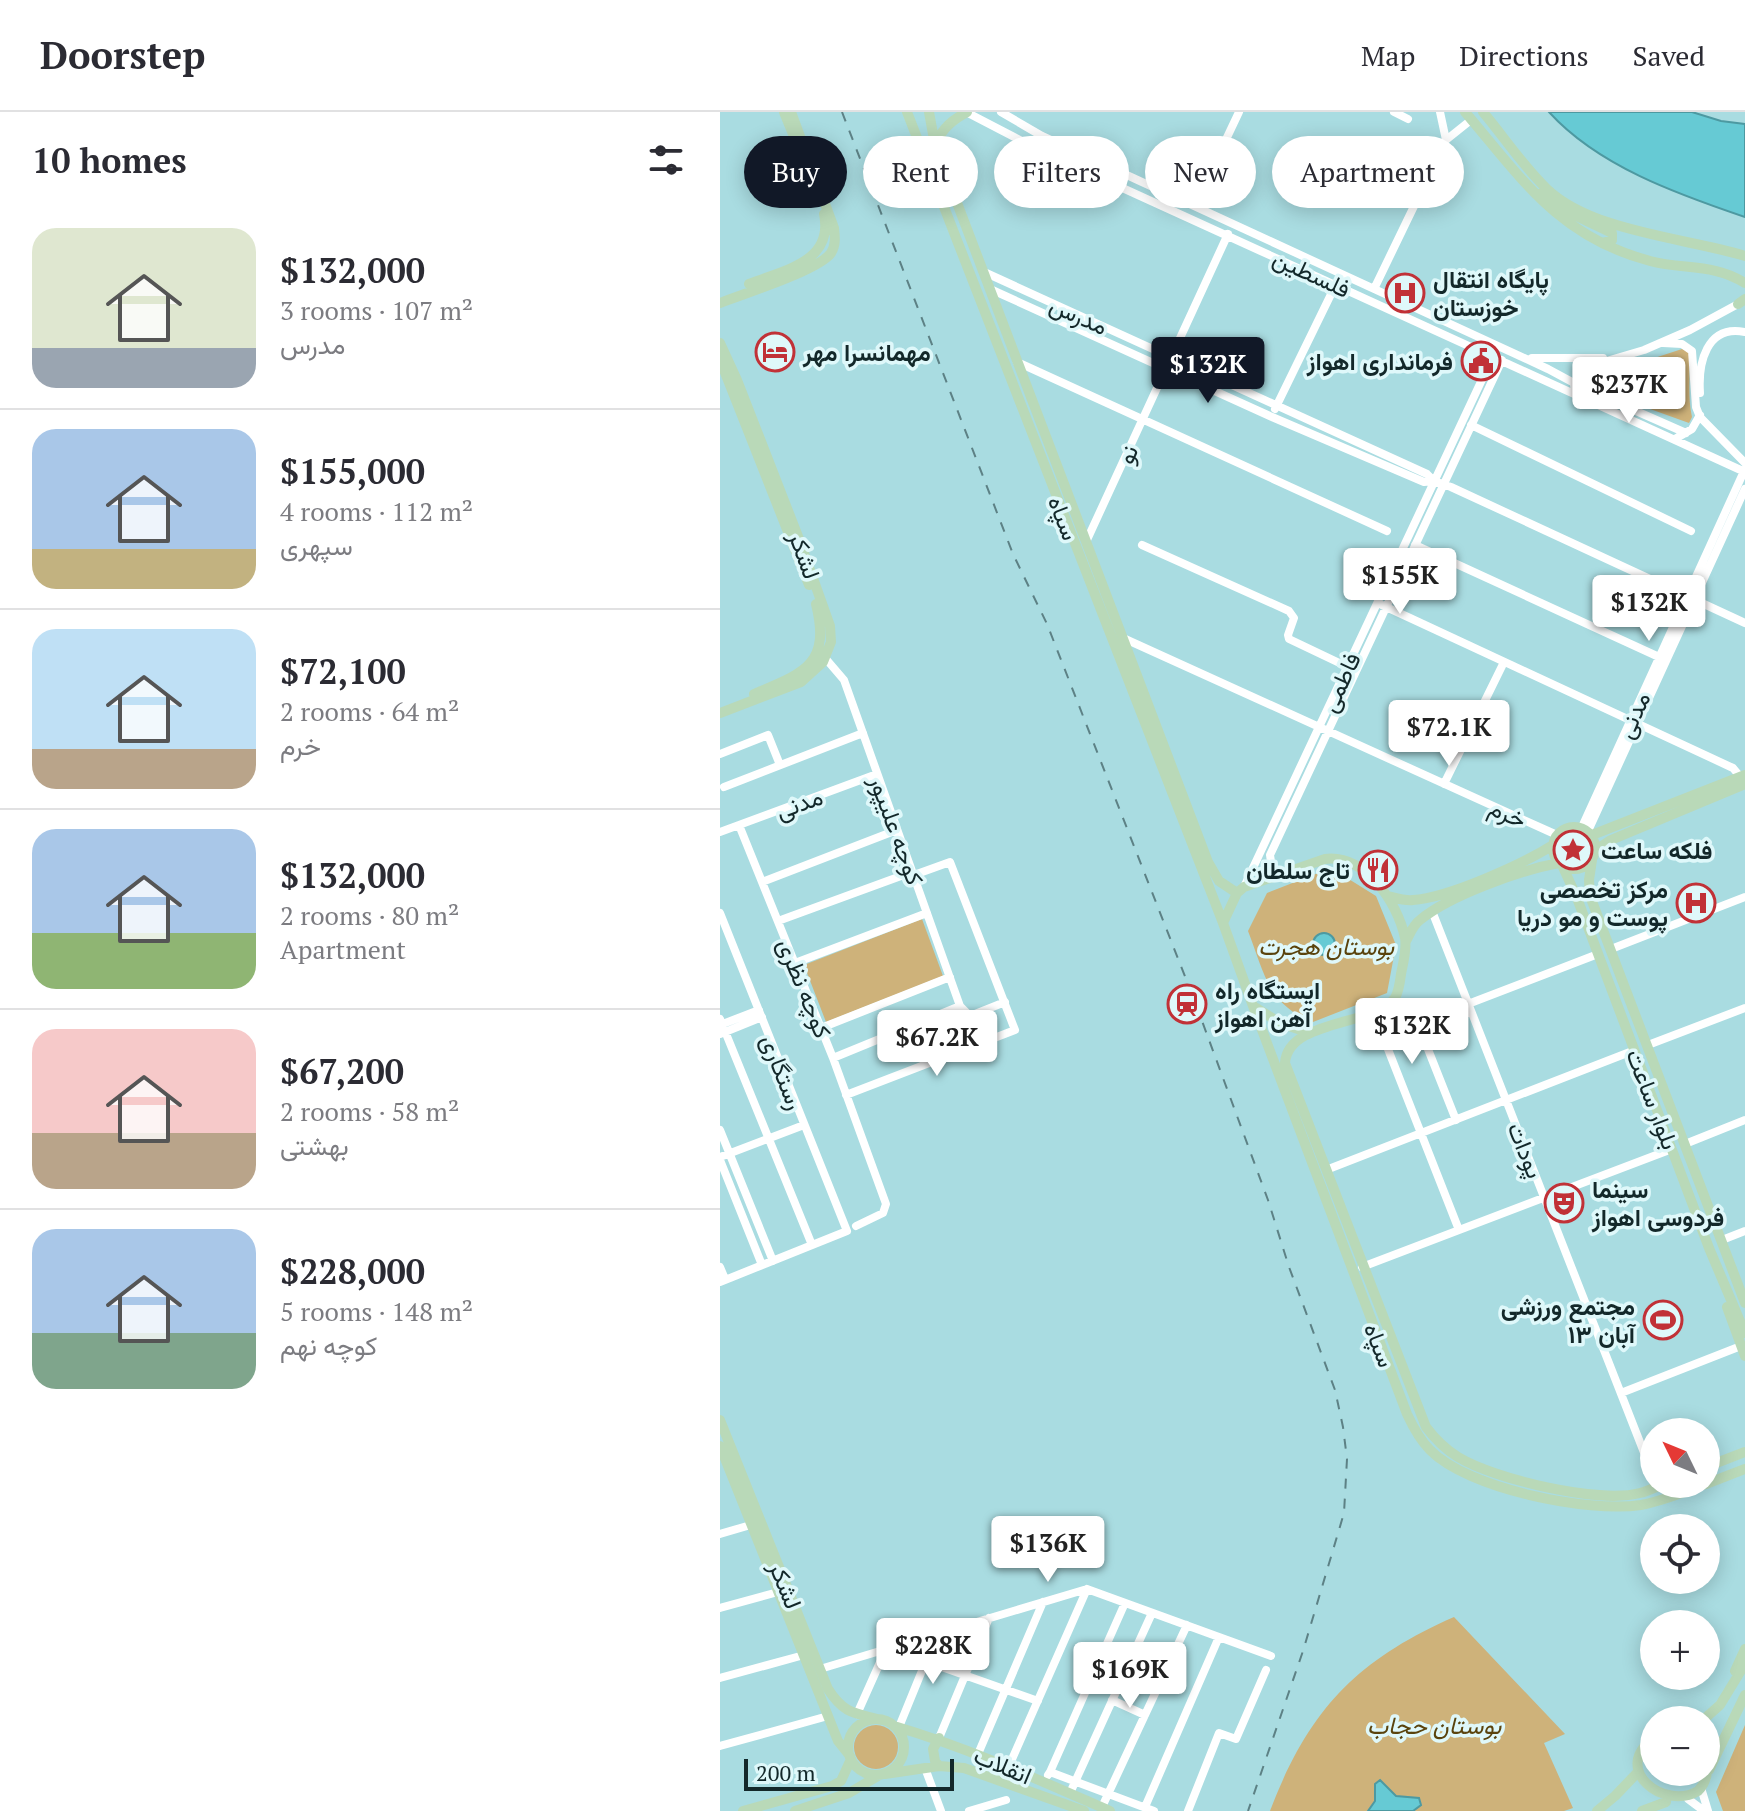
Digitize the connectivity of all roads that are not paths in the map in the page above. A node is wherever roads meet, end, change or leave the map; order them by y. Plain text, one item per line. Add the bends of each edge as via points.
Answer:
1 (784, 112) edge
2 (791, 112) edge
3 (907, 112) edge
4 (929, 112) edge
5 (967, 112) edge
6 (1001, 112) edge
7 (1394, 112) edge
8 (1440, 112) edge
9 (1483, 112) edge
10 (1236, 113) edge
11 (1470, 115) edge
12 (1408, 119) dead end
13 (933, 136) edge
14 (940, 136) edge
15 (1226, 136) edge
16 (1445, 136) edge
17 (1450, 136) edge
18 (1143, 181) joint
19 (1536, 186) junction
20 (1548, 190) junction
21 (1137, 193) junction
22 (959, 208) edge
23 (1201, 208) edge
24 (1413, 208) edge
25 (1582, 210) junction
26 (1595, 224) junction
27 (1228, 234) junction
28 (1603, 243) junction
29 (1745, 256) edge
30 (984, 272) junction
31 (1745, 283) edge
32 (1336, 284) junction
33 (990, 289) junction
34 (1374, 289) junction
35 (720, 297) edge
36 (1741, 302) edge
37 (720, 303) edge
38 (1745, 332) edge
39 (720, 343) edge
40 (1658, 344) junction
41 (1498, 346) junction
42 (1517, 356) junction
43 (1171, 357) junction
44 (1615, 357) junction
45 (1498, 358) junction
46 (720, 360) edge
47 (1017, 362) junction
48 (1166, 368) junction
49 (1585, 388) junction
50 (1575, 394) junction
51 (1593, 402) junction
52 (1277, 405) junction
53 (1272, 417) junction
54 (1700, 417) junction
55 (1143, 418) junction
56 (1471, 425) junction
57 (1686, 433) junction
58 (1675, 439) junction
59 (1745, 469) edge
60 (1438, 483) junction
61 (1745, 489) edge
62 (1387, 531) dead end
63 (1691, 531) dead end
64 (1086, 542) junction
65 (1142, 545) dead end
66 (1415, 545) junction
67 (1691, 598) junction
68 (1382, 605) junction
69 (1745, 623) edge
70 (1123, 638) junction
71 (1659, 657) junction
72 (826, 659) junction
73 (1504, 662) junction
74 (1352, 669) junction
75 (720, 710) edge
76 (1635, 723) junction
77 (1323, 729) junction
78 (863, 733) junction
79 (720, 754) edge
80 (780, 765) junction
81 (877, 774) junction
82 (1744, 781) edge
83 (1444, 784) junction
84 (724, 787) dead end
85 (739, 825) junction
86 (897, 830) junction
87 (1588, 831) junction
88 (720, 832) edge
89 (1555, 840) junction
90 (1594, 855) junction
91 (1561, 864) junction
92 (914, 875) junction
93 (1279, 875) junction
94 (762, 882) junction
95 (1240, 890) junction
96 (1388, 896) junction
97 (1745, 897) edge
98 (1432, 911) junction
99 (720, 913) edge
100 (927, 913) junction
101 (778, 921) junction
102 (1223, 923) junction
103 (1406, 941) junction
104 (1611, 949) junction
105 (1598, 954) junction
106 (795, 963) junction
107 (950, 977) junction
108 (1005, 1002) junction
109 (960, 1006) junction
110 (1253, 1006) junction
111 (1470, 1007) junction
112 (1745, 1008) edge
113 (1373, 1011) junction
114 (760, 1013) junction
115 (721, 1027) edge
116 (821, 1028) junction
117 (1420, 1029) junction
118 (1310, 1033) junction
119 (1405, 1035) dead end
120 (1648, 1045) junction
121 (1635, 1050) junction
122 (833, 1058) junction
123 (846, 1095) junction
124 (1506, 1100) junction
125 (1456, 1120) junction
126 (1745, 1120) edge
127 (804, 1125) junction
128 (720, 1130) edge
129 (1422, 1133) junction
130 (768, 1139) junction
131 (1685, 1144) junction
132 (1672, 1149) junction
133 (723, 1157) edge
134 (1320, 1173) junction
135 (1545, 1198) junction
136 (856, 1226) dead end
137 (1459, 1230) junction
138 (1745, 1231) edge
139 (1722, 1240) junction
140 (812, 1245) junction
141 (1709, 1248) junction
142 (773, 1261) junction
143 (762, 1265) junction
144 (720, 1267) edge
145 (1362, 1267) junction
146 (723, 1280) edge
147 (1745, 1293) edge
148 (1745, 1303) edge
149 (1745, 1333) edge
150 (1743, 1351) edge
151 (1621, 1393) junction
152 (720, 1420) edge
153 (1640, 1439) edge
154 (1745, 1452) edge
155 (721, 1453) edge
156 (1720, 1462) edge
157 (1745, 1469) edge
158 (1720, 1479) edge
159 (1640, 1493) edge
160 (1665, 1498) edge
161 (1662, 1499) joint
162 (756, 1523) junction
163 (720, 1534) edge
164 (1087, 1589) junction
165 (778, 1592) junction
166 (1043, 1602) junction
167 (1125, 1603) junction
168 (720, 1608) edge
169 (1152, 1613) junction
170 (989, 1618) junction
171 (1187, 1625) junction
172 (937, 1634) junction
173 (1219, 1637) junction
174 (887, 1649) junction
175 (1745, 1649) edge
176 (804, 1655) junction
177 (1271, 1656) dead end
178 (925, 1662) junction
179 (1745, 1664) edge
180 (820, 1669) junction
181 (1266, 1670) dead end
182 (965, 1676) junction
183 (720, 1678) edge
184 (1005, 1690) junction
185 (1745, 1695) edge
186 (1112, 1700) junction
187 (1038, 1701) junction
188 (1720, 1705) joint
189 (857, 1714) junction
190 (1145, 1715) junction
191 (828, 1716) junction
192 (882, 1720) junction
193 (897, 1726) junction
194 (939, 1738) junction
195 (720, 1746) edge
196 (1720, 1746) edge
197 (978, 1754) junction
198 (851, 1758) junction
199 (1640, 1762) edge
200 (939, 1766) junction
201 (1009, 1766) junction
202 (925, 1768) junction
203 (1638, 1772) junction
204 (883, 1774) junction
205 (1047, 1777) junction
206 (1075, 1781) junction
207 (1701, 1788) joint
208 (1070, 1793) junction
209 (1109, 1793) junction
210 (1666, 1802) junction
211 (1692, 1805) edge
212 (822, 1807) edge
213 (1106, 1809) edge
214 (1149, 1809) edge
215 (743, 1811) edge
216 (795, 1811) edge
217 (941, 1811) edge
218 (969, 1811) edge
219 (1009, 1811) edge
220 (1084, 1811) edge
221 (1188, 1811) edge
222 (1597, 1811) edge
223 (1642, 1811) edge
224 (1706, 1811) edge

1 - 35 main road via 827,230 821,247 806,261
2 - 37 main road via 831,217 835,242 824,260
3 - 102 main road, سپاه
4 - 13 main road, سپاه
5 - 14 main road
5 - 21 street, فلسطین
6 - 18 street, فلسطین
7 - 12 street
8 - 16 street
9 - 20 main road
10 - 15 street
11 - 17 street
11 - 19 main road
11 - 28 main road via 1551,210
18 - 21 street
19 - 20 main road
19 - 26 main road via 1566,211
20 - 25 main road
21 - 27 street, فلسطین
22 - 30 main road, سپاه
23 - 34 street, فلسطین
24 - 34 street
25 - 26 main road
25 - 29 main road via 1663,238
26 - 28 main road via 1612,233 1612,240
27 - 32 street, فلسطین
27 - 43 street, نو
28 - 31 main road via 1650,261 1729,273
30 - 33 main road, سپاه
30 - 43 street, مدرس
32 - 45 street, فلسطین
32 - 52 street
33 - 47 main road, سپاه
33 - 48 street, مدرس
34 - 41 street, فلسطین
36 - 40 street
38 - 54 street via 1708,344 1701,359
39 - 72 main road, لشکر via 818,590 830,626
40 - 44 street
40 - 54 street via 1682,344 1692,351
41 - 42 street, فلسطین
41 - 45 street, فاطمی
42 - 44 street
42 - 50 street, فلسطین via 1574,383
43 - 48 street, نو
43 - 52 street, مدرس
44 - 49 street via 1588,369
45 - 50 street, فلسطین
45 - 56 street, فاطمی
45 - 60 street, فاطمی
46 - 75 main road, لشکر via 822,627 819,651 809,667
47 - 55 street
47 - 64 main road, سپاه
48 - 53 street, مدرس
48 - 55 street, نو
49 - 51 street
49 - 57 street
50 - 51 street, فلسطین
51 - 58 street, فلسطین
52 - 53 street
52 - 60 street, مدرس
53 - 60 street, مدرس via 1424,482
54 - 57 street
54 - 59 street
55 - 62 street
55 - 64 street, نو
56 - 60 street, فاطمی
56 - 63 street
57 - 58 street
58 - 59 street, فلسطین
59 - 67 street, مدنی
60 - 66 street, فاطمی
60 - 67 street, مدرس
60 - 68 street, فاطمی
61 - 67 street, مدنی
64 - 70 main road, سپاه
65 - 74 street via 1289,611 1294,618 1289,639
66 - 68 street, فاطمی
66 - 71 street
67 - 69 street, مدرس
67 - 71 street, مدنی
67 - 76 street, مدنی
68 - 73 street
68 - 74 street, فاطمی
70 - 77 street, خرم
70 - 95 main road, سپاه via 1213,873
71 - 76 street, مدنی
72 - 75 main road, لشکر via 801,682
72 - 78 street, کوچه علیپور via 844,680
73 - 76 street
73 - 83 street
74 - 77 street, فاطمی
76 - 82 street via 1733,768
76 - 87 street, مدنی
77 - 83 street, خرم
77 - 93 street, فاطمی via 1270,855
77 - 95 street, فاطمی
78 - 80 street
78 - 81 street, کوچه علیپور
79 - 80 street via 768,735
80 - 84 street
81 - 85 street, مدنی
81 - 86 street, کوچه علیپور
82 - 87 main road
82 - 90 main road via 1611,840
83 - 89 street, خرم
85 - 88 street, مدنی
85 - 94 street, کوچه نظری
86 - 92 street, کوچه علیپور
86 - 94 street
87 - 89 main road via 1568,827
87 - 90 main road
89 - 91 main road
89 - 96 main road via 1533,858 1437,896 1410,901
90 - 91 main road via 1581,868
90 - 104 main road, بلوار ساعت via 1590,896
91 - 98 main road via 1535,867
91 - 105 main road, بلوار ساعت
92 - 100 street, کوچه علیپور
92 - 101 street
92 - 108 street via 950,862
93 - 95 main road
93 - 96 main road via 1337,858 1374,880
94 - 101 street, کوچه نظری
95 - 102 main road
96 - 103 main road
97 - 104 street
98 - 103 main road via 1416,922
98 - 111 street, پودات
99 - 114 street, رستگاری
100 - 106 street
100 - 107 street, کوچه علیپور
101 - 106 street, کوچه نظری
102 - 110 main road
103 - 113 main road via 1398,992
104 - 120 main road, بلوار ساعت
105 - 111 street
105 - 121 main road, بلوار ساعت
106 - 116 street, کوچه نظری
107 - 109 street, کوچه علیپور
107 - 116 street
108 - 109 street via 975,1014
108 - 123 street via 1015,1030
109 - 122 street
110 - 118 main road
110 - 134 main road, سپاه
111 - 117 street
111 - 124 street, پودات
112 - 120 street
113 - 118 main road
113 - 129 street
114 - 115 street
114 - 127 street, رستگاری
115 - 130 street
116 - 122 street, کوچه نظری
117 - 119 street
117 - 125 street
118 - 134 main road, سپاه via 1291,1045 1285,1063
120 - 131 main road, بلوار ساعت
121 - 124 street
121 - 132 main road, بلوار ساعت
122 - 123 street, کوچه نظری
123 - 136 street, کوچه نظری via 886,1204 883,1213
124 - 125 street
124 - 135 street, پودات
125 - 129 street
126 - 131 street
127 - 130 street
127 - 140 street, رستگاری via 847,1231
128 - 133 street
129 - 134 street
129 - 137 street
130 - 133 street
130 - 140 street
131 - 139 main road, بلوار ساعت
132 - 135 street
132 - 141 main road, بلوار ساعت
133 - 142 street
133 - 143 street
134 - 145 main road, سپاه
134 - 161 main road, سپاه via 1407,1414 1430,1451 1478,1479 1540,1496 1606,1506
135 - 137 street
135 - 151 street, پودات
137 - 145 street
138 - 139 street
139 - 147 main road
139 - 148 main road, بلوار ساعت
140 - 142 street
141 - 149 main road, بلوار ساعت
141 - 150 main road
142 - 143 street
143 - 146 street
144 - 146 street
145 - 159 main road, سپاه via 1417,1409 1438,1443 1458,1457 1514,1479 1567,1490
150 - 151 street
151 - 153 street, پودات
152 - 162 main road, لشکر
154 - 156 main road
155 - 162 main road, لشکر
157 - 158 main road, سپاه
160 - 161 main road, سپاه
162 - 163 street
162 - 165 main road, لشکر
162 - 180 main road, لشکر
164 - 166 street
164 - 167 street
164 - 187 street
165 - 168 street
165 - 176 main road, لشکر
166 - 170 street
166 - 184 street
167 - 169 street
167 - 205 street
169 - 171 street
169 - 186 street
170 - 172 street
170 - 182 street
171 - 173 street
171 - 190 street
172 - 174 street
172 - 178 street
173 - 177 street
173 - 214 street
174 - 178 street
174 - 180 street
174 - 189 street
175 - 188 main road
176 - 183 street
176 - 191 main road, لشکر
178 - 182 street
178 - 193 street
179 - 188 main road
180 - 189 main road, لشکر via 838,1705
181 - 221 street via 1236,1739 1219,1733
182 - 184 street
182 - 194 street
184 - 187 street
184 - 197 street
185 - 196 main road
186 - 190 street
186 - 206 street
187 - 201 street
189 - 192 main road, لشکر
190 - 209 street
191 - 195 street
191 - 198 main road, لشکر
192 - 193 main road
192 - 198 main road via 855,1729 849,1742
193 - 194 main road, انقلاب
193 - 204 main road via 904,1753 897,1766
194 - 197 main road, انقلاب
194 - 200 main road via 933,1749
197 - 201 main road, انقلاب
198 - 204 main road via 864,1772
198 - 215 main road via 841,1781 832,1786
199 - 203 main road
200 - 202 main road, انقلاب
200 - 220 main road, انقلاب via 964,1768
201 - 205 main road, انقلاب
202 - 204 main road, انقلاب
202 - 217 street
203 - 210 main road via 1647,1792
203 - 222 main road
204 - 212 main road, انقلاب
205 - 206 street
205 - 208 main road, انقلاب
206 - 208 street
206 - 209 street
207 - 211 main road
207 - 224 street
208 - 213 main road, انقلاب
209 - 213 street
209 - 214 street
210 - 211 main road
210 - 223 main road
211 - 224 street
212 - 216 main road, انقلاب
218 - 219 street via 1006,1798

